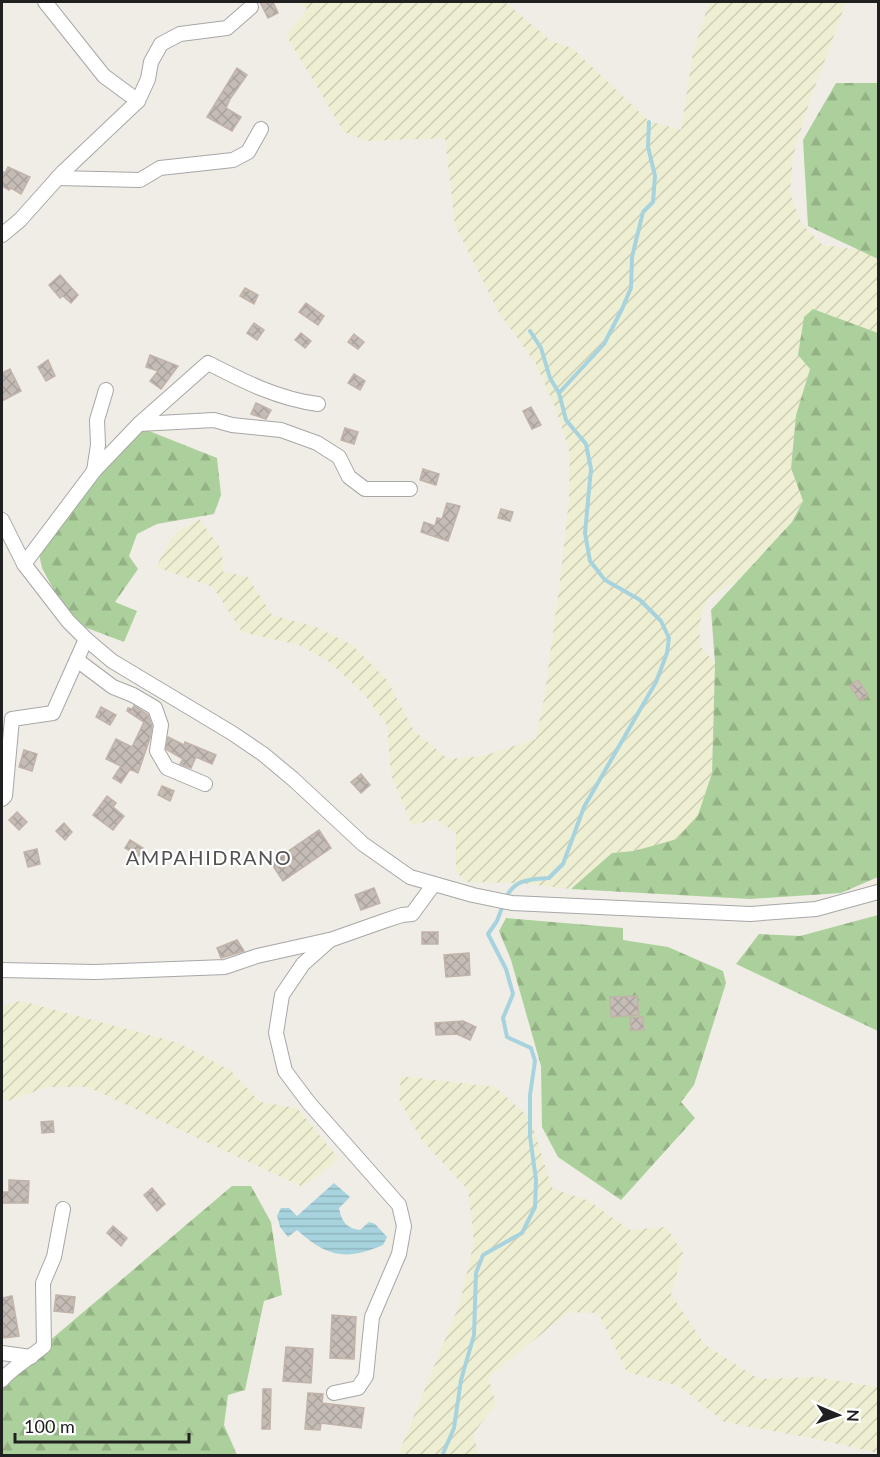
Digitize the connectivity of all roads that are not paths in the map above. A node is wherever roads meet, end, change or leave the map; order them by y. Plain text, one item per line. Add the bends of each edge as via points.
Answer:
1 (45, 2) edge
2 (251, 7) dead end
3 (138, 101) junction
4 (261, 129) dead end
5 (57, 178) junction
6 (2, 235) edge
7 (106, 390) dead end
8 (318, 404) dead end
9 (139, 424) junction
10 (94, 471) junction
11 (410, 489) dead end
12 (2, 520) edge
13 (24, 564) junction
14 (86, 639) junction
15 (77, 660) junction
16 (205, 784) dead end
17 (2, 799) edge
18 (434, 884) junction
19 (879, 892) edge
20 (330, 940) junction
21 (2, 970) edge
22 (63, 1209) dead end
23 (2, 1353) edge
24 (31, 1357) junction
25 (2, 1380) edge
26 (334, 1393) dead end

1 - 3 street via 104,76
2 - 3 street via 227,28 180,33 161,44
3 - 5 street
4 - 5 street via 248,152 233,160 160,168 140,180
5 - 6 street
7 - 10 street via 97,420
8 - 9 street via 295,401 208,363
9 - 10 street
9 - 11 street via 214,420 281,430 317,443 339,457 349,477 365,489
10 - 13 street
12 - 13 street
13 - 14 street
14 - 15 street
14 - 18 street via 112,661 263,754 381,858 410,877
15 - 16 street via 113,687 155,708 162,725 157,751 167,768
15 - 17 street via 53,713 12,719
18 - 19 street via 512,903 750,914 816,909
18 - 20 street via 412,914
20 - 21 street via 225,967 95,972
20 - 26 street via 303,964 282,995 276,1033 285,1071 399,1205 404,1226 399,1254 372,1317 366,1376 358,1388
22 - 24 street via 54,1257 43,1283 44,1346
23 - 24 street
24 - 25 street via 13,1367

